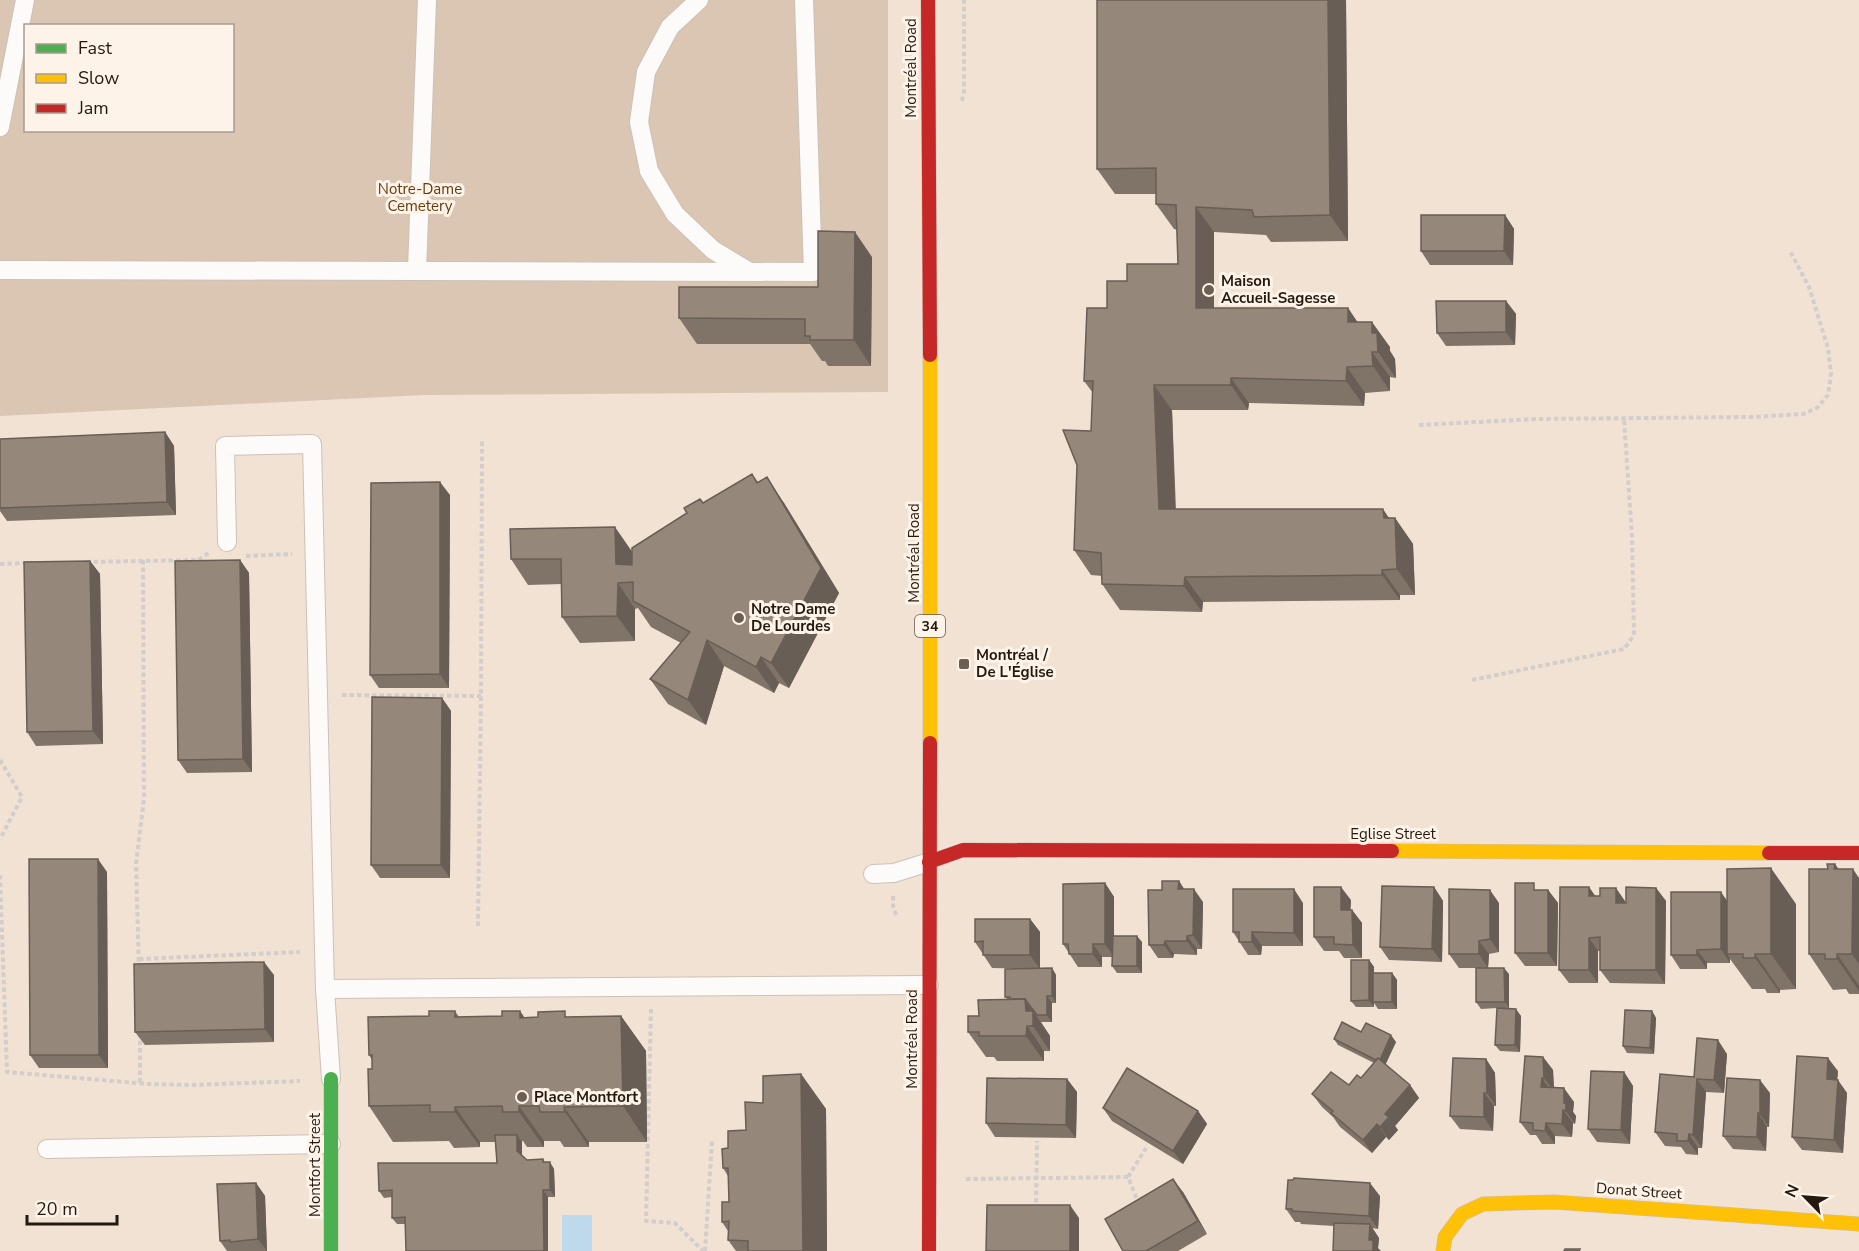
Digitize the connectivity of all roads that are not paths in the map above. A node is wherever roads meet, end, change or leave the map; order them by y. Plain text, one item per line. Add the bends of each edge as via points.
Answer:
1 (25, 0) edge
2 (427, 0) edge
3 (699, 0) edge
4 (804, 0) edge
5 (928, 0) edge
6 (0, 128) edge
7 (0, 270) edge
8 (417, 270) junction
9 (749, 272) junction
10 (227, 542) road end
11 (1859, 853) edge
12 (929, 862) junction
13 (873, 874) dead end
14 (928, 985) junction
15 (325, 989) junction
16 (331, 1079) joint
17 (331, 1144) junction
18 (47, 1149) dead end
19 (1859, 1224) edge
20 (331, 1251) edge
21 (929, 1251) edge
22 (1443, 1251) edge

1 - 6 lane
2 - 8 lane
3 - 9 lane via 670,27 646,72 639,122 649,171 675,214 713,250
4 - 9 lane via 813,272
5 - 12 street, Montréal Road / 34
7 - 8 lane
8 - 9 lane
10 - 15 lane via 225,446 312,444
11 - 12 street, Eglise Street via 963,850
12 - 13 lane via 894,873
12 - 14 street, Montréal Road / 34
14 - 15 lane
14 - 21 street, Montréal Road / 34
15 - 16 lane
16 - 17 street, Montfort Street
17 - 18 lane
17 - 20 street, Montfort Street
19 - 22 street, Donat Street via 1554,1202 1482,1204 1462,1214 1446,1237

